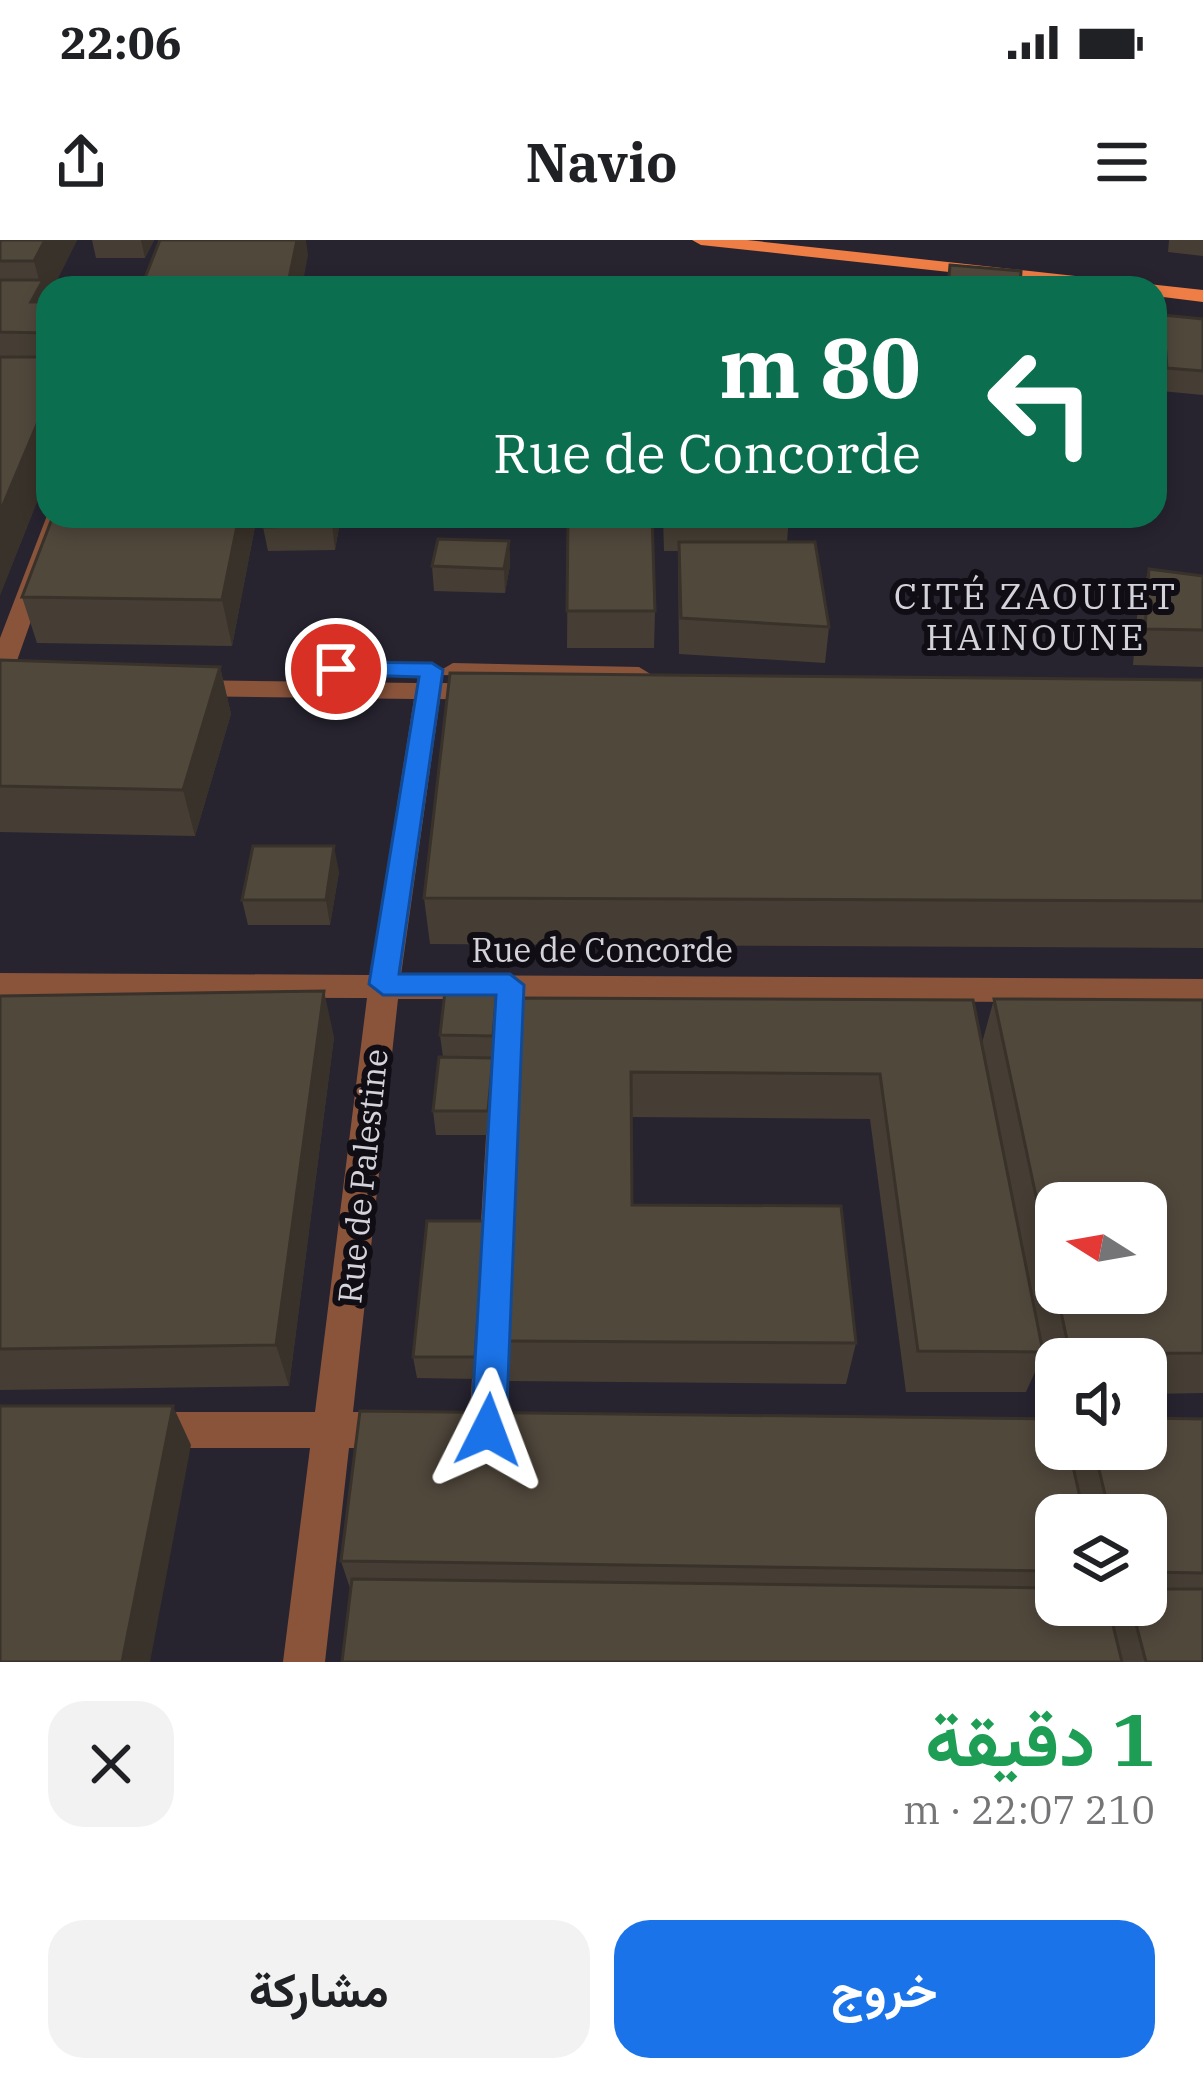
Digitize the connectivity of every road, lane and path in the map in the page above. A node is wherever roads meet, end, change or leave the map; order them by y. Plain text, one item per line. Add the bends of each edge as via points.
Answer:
1 (700, 240) edge
2 (810, 240) edge
3 (922, 260) junction
4 (1048, 276) edge
5 (1167, 292) edge
6 (1203, 296) edge
7 (53, 528) edge
8 (9, 673) edge
9 (169, 677) edge
10 (430, 681) junction
11 (664, 686) edge
12 (383, 984) junction
13 (0, 985) edge
14 (510, 985) junction
15 (1203, 991) edge
16 (112, 1430) edge
17 (333, 1430) junction
18 (488, 1430) junction
19 (536, 1430) edge
20 (304, 1662) edge

1 - 3 main road via 866,261
2 - 3 main road
3 - 4 main road
5 - 6 main road
7 - 8 street
9 - 10 street
10 - 11 street
10 - 12 street, Rue de Palestine
12 - 13 street, Rue de Concorde
12 - 14 street, Rue de Concorde
12 - 17 street, Rue de Palestine
14 - 15 street, Rue de Concorde
14 - 18 street
16 - 17 street
17 - 18 street
17 - 20 street, Rue de Palestine
18 - 19 street

